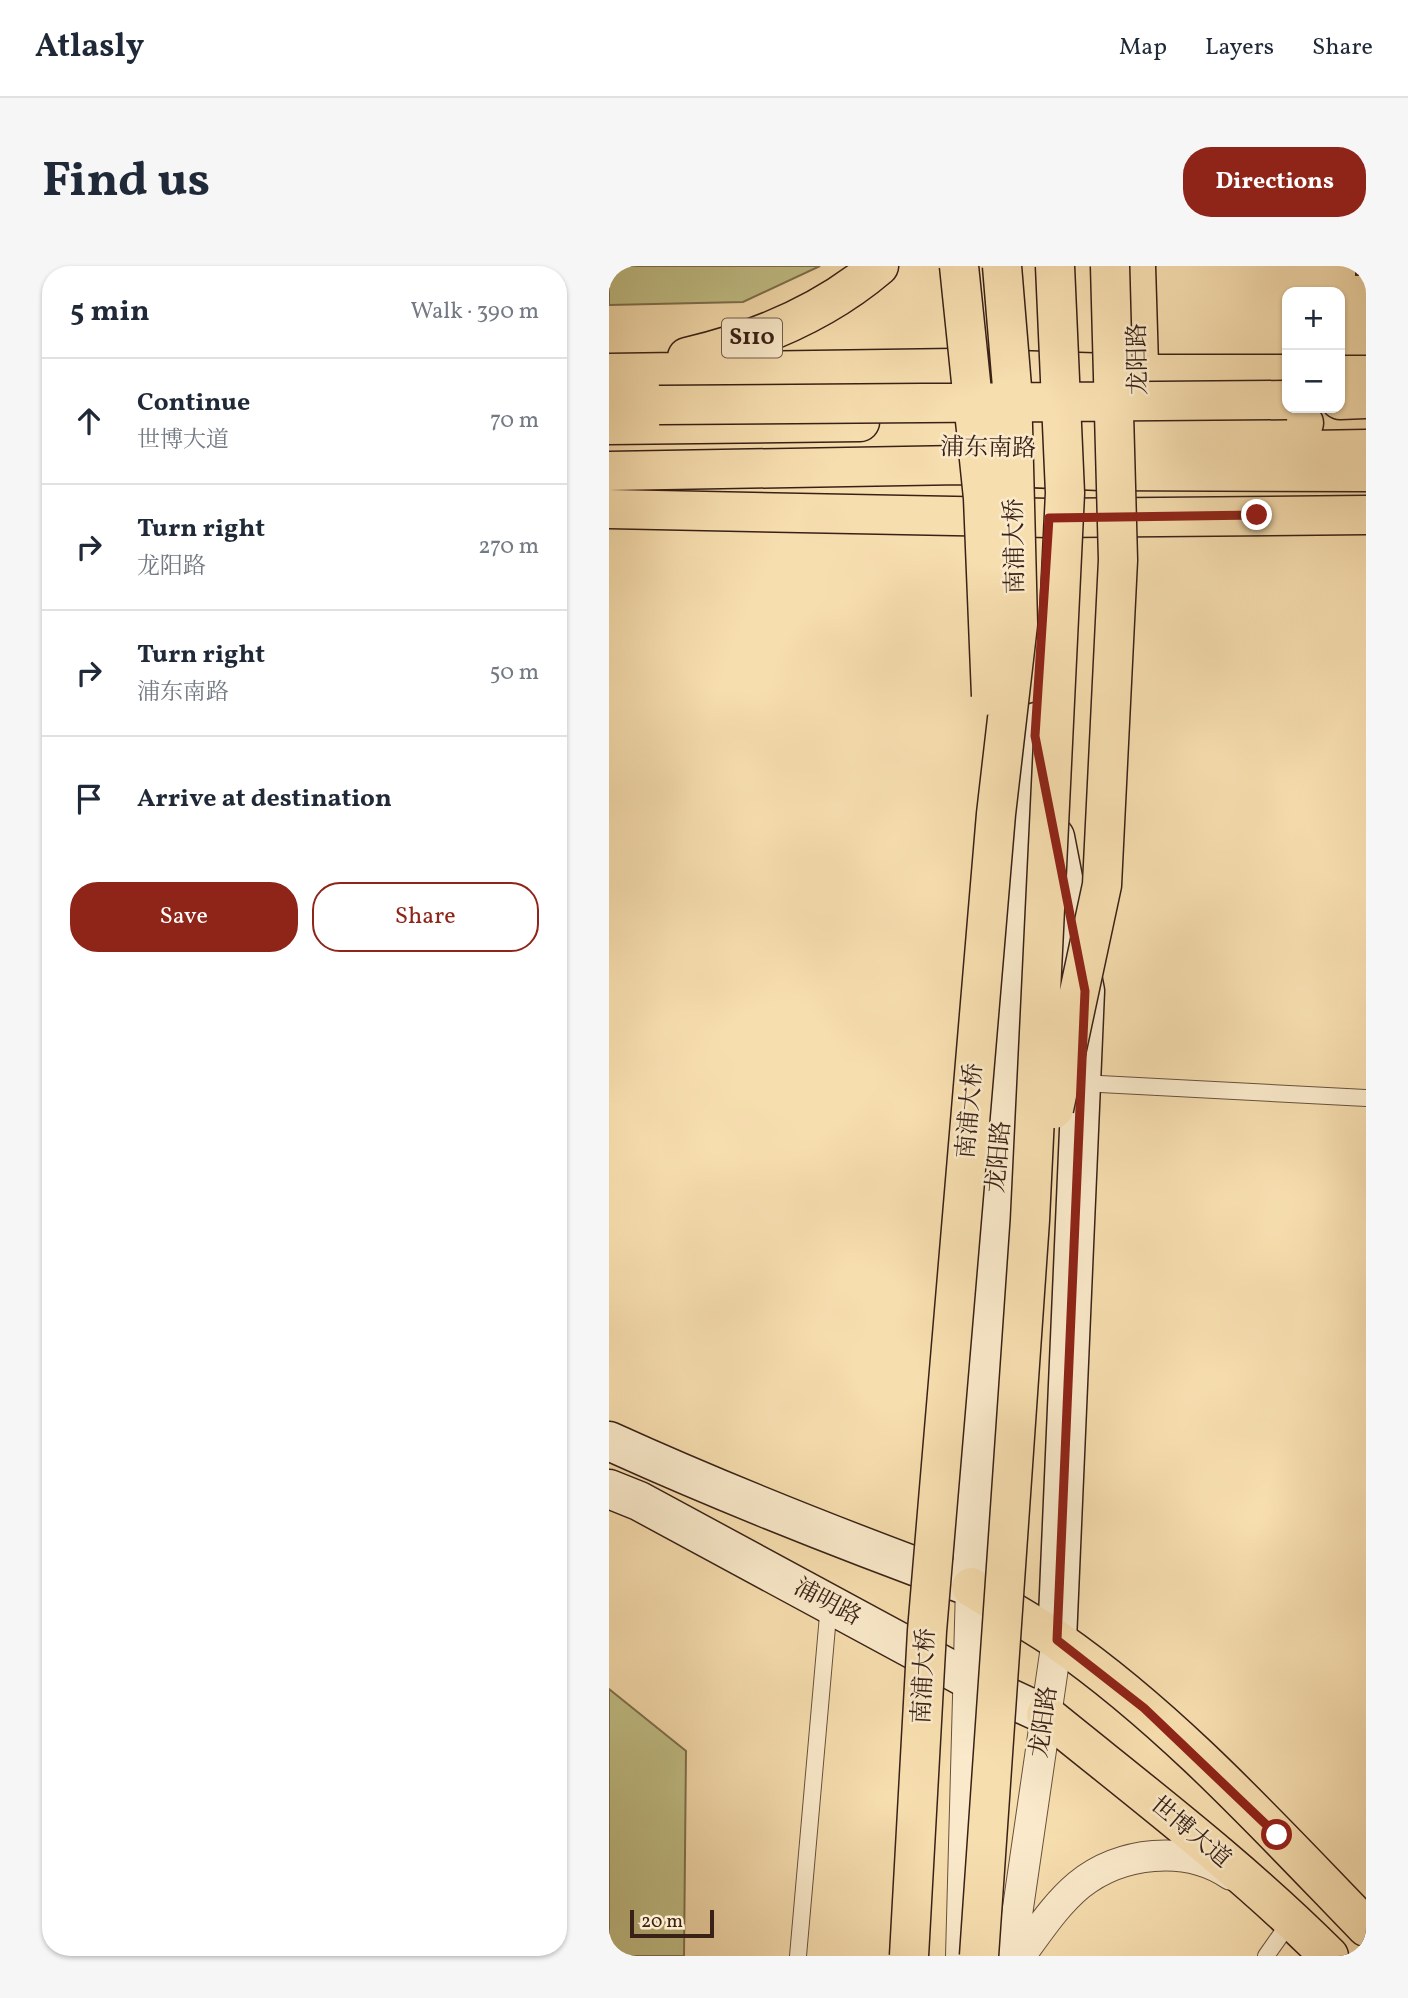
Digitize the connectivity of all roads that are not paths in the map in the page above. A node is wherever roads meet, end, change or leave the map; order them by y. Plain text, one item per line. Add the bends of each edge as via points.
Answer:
1 (879, 266) edge
2 (959, 266) edge
3 (1002, 266) edge
4 (1055, 266) edge
5 (1110, 266) edge
6 (1136, 266) edge
7 (609, 372) edge
8 (1142, 374) junction
9 (1282, 374) edge
10 (1345, 375) edge
11 (1366, 375) edge
12 (1366, 399) edge
13 (1282, 400) edge
14 (1345, 400) edge
15 (609, 406) edge
16 (1366, 423) edge
17 (609, 425) edge
18 (1140, 438) junction
19 (1366, 449) edge
20 (609, 455) edge
21 (609, 471) edge
22 (1366, 472) edge
23 (609, 509) edge
24 (1366, 515) edge
25 (1049, 518) junction
26 (1035, 736) junction
27 (996, 814) junction
28 (1081, 1083) junction
29 (1366, 1098) edge
30 (1030, 1220) junction
31 (609, 1441) edge
32 (609, 1489) edge
33 (971, 1587) junction
34 (829, 1604) junction
35 (1057, 1640) junction
36 (968, 1679) junction
37 (1046, 1715) junction
38 (1292, 1919) junction
39 (1366, 1927) edge
40 (798, 1956) edge
41 (909, 1956) edge
42 (961, 1956) edge
43 (979, 1956) edge
44 (1011, 1956) edge
45 (1020, 1956) edge
46 (1266, 1956) edge
47 (1329, 1956) edge

1 - 7 main road, S110 via 818,309 728,348
2 - 27 main road, bridge via 983,498
3 - 27 main road, 南浦大桥, bridge via 1012,387 1019,624
4 - 30 main road, 南浦大桥, bridge via 1065,494
5 - 30 main road, bridge via 1118,560 1102,885
6 - 8 main road, 龙阳路
7 - 8 main road via 955,368
8 - 9 main road
8 - 18 main road, 龙阳路
10 - 11 main road
12 - 14 main road
13 - 15 main road, bridge
16 - 18 main road, 浦东南路
17 - 18 main road, 浦东南路
18 - 19 main road, 浦东南路
18 - 20 main road, 浦东南路
21 - 22 main road, bridge via 961,465 1101,471
23 - 25 main road
24 - 25 main road
25 - 26 main road, 龙阳路
26 - 28 main road, 龙阳路 via 1085,991
26 - 33 main road, 龙阳路 via 985,1319
27 - 41 main road, 南浦大桥, bridge via 927,1631
28 - 29 lane
28 - 35 main road, 龙阳路
30 - 43 main road, 南浦大桥, bridge
31 - 33 main road via 834,1537
32 - 34 main road, 浦明路
33 - 35 main road
33 - 36 street, 龙阳路
34 - 36 main road, 浦明路
34 - 40 lane
35 - 37 street, 龙阳路
35 - 39 main road via 1144,1708
36 - 37 main road, 浦明路
36 - 42 street, 龙阳路
37 - 38 main road, 世博大道
37 - 44 street, 龙阳路
38 - 45 street via 1222,1870 1184,1856 1143,1856 1108,1868 1079,1885
38 - 46 lane
38 - 47 main road, 世博大道

